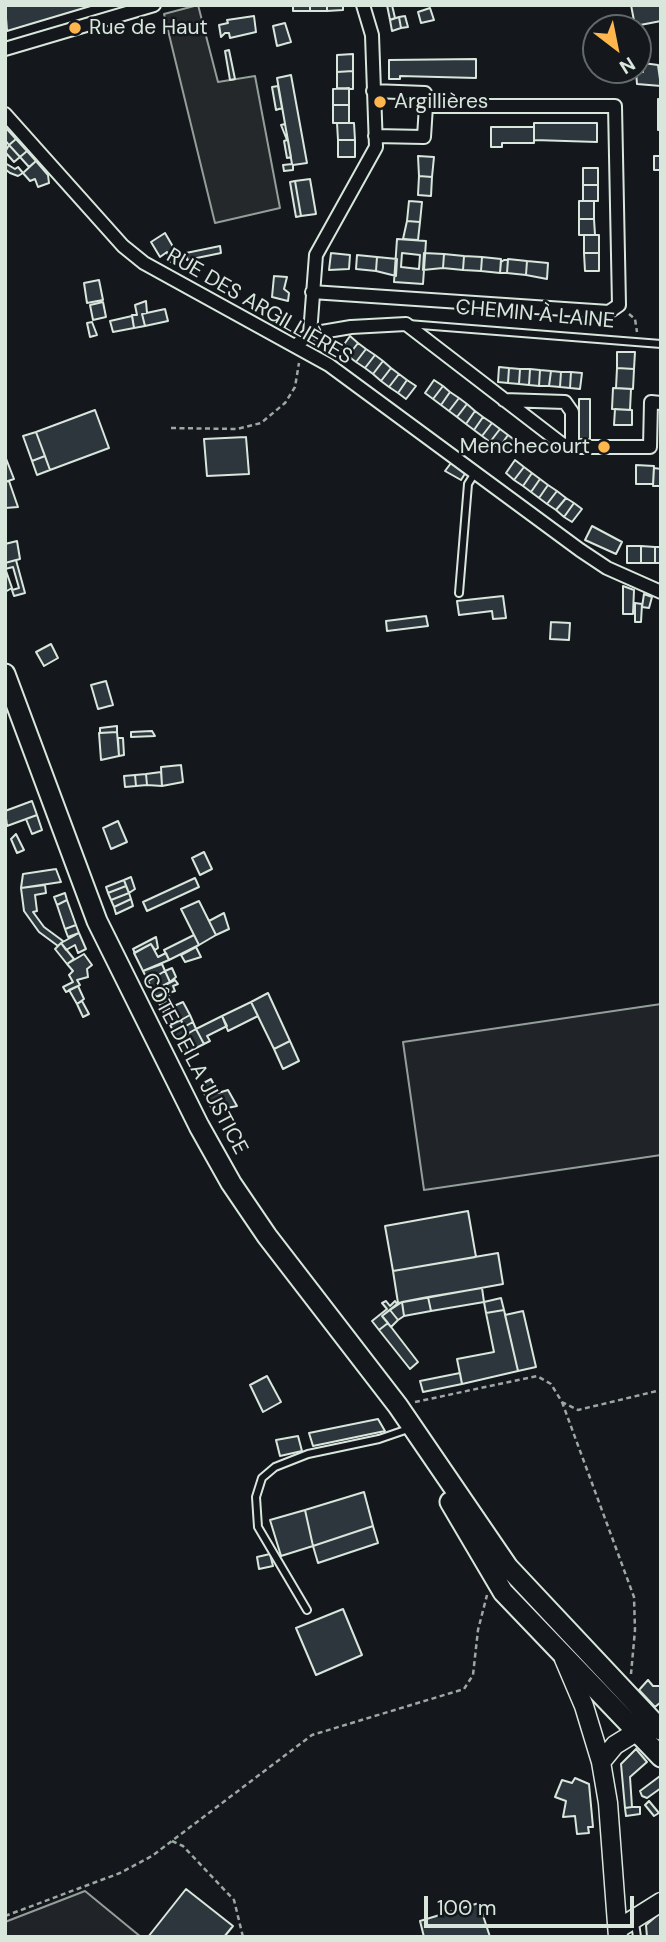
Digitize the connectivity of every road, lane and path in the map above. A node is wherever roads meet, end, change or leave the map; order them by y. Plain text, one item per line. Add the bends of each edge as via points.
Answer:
1 (154, 5) edge
2 (363, 5) edge
3 (5, 49) edge
4 (373, 91) junction
5 (426, 106) junction
6 (5, 114) edge
7 (375, 136) junction
8 (312, 292) junction
9 (614, 309) junction
10 (407, 324) junction
11 (310, 334) junction
12 (638, 342) junction
13 (661, 344) edge
14 (298, 348) junction
15 (503, 400) junction
16 (661, 403) edge
17 (171, 428) dead end
18 (572, 447) junction
19 (475, 472) junction
20 (661, 592) edge
21 (459, 593) dead end
22 (5, 674) edge
23 (661, 1390) edge
24 (562, 1402) junction
25 (398, 1406) junction
26 (415, 1431) junction
27 (494, 1579) junction
28 (307, 1610) dead end
29 (562, 1656) junction
30 (627, 1695) junction
31 (661, 1730) edge
32 (636, 1732) junction
33 (661, 1757) edge
34 (601, 1762) junction
35 (172, 1841) junction
36 (661, 1902) edge
37 (5, 1916) edge
38 (636, 1929) edge
39 (618, 1933) edge
40 (243, 1937) edge

1 - 3 street
2 - 4 street via 372,35
4 - 5 street via 425,93
4 - 7 street
5 - 7 street via 424,137
5 - 9 street via 615,106
6 - 14 street, RUE DES ARGILLIÈRES via 123,246 144,263
7 - 8 street via 376,146 316,255
8 - 9 street
8 - 11 street
9 - 12 path via 635,319
10 - 11 street
10 - 12 lane, CHEMIN À LAINE
10 - 15 street
11 - 14 street
12 - 13 lane, CHEMIN À LAINE
14 - 17 path via 295,387 271,417 237,429
14 - 19 street, RUE DES ARGILLIÈRES via 329,365
15 - 18 street
15 - 18 street via 565,402 572,412
16 - 18 street via 651,402 650,447
19 - 20 street, RUE DES ARGILLIÈRES via 607,568
19 - 21 lane via 468,484
22 - 25 main road, CÔTE DE LA JUSTICE via 97,921 199,1126 267,1236
23 - 24 path via 578,1410
24 - 25 path via 551,1384 537,1376
24 - 30 path via 634,1597
25 - 26 main road, CÔTE DE LA JUSTICE
26 - 27 main road, CÔTE DE LA JUSTICE
26 - 28 lane via 308,1454 275,1467 262,1478 256,1497 258,1527
26 - 30 main road, CÔTE DE LA JUSTICE via 508,1567
27 - 29 main road, CÔTE DE LA JUSTICE
27 - 35 path via 480,1620 473,1675 464,1689 312,1735
29 - 32 main road, CÔTE DE LA JUSTICE
29 - 34 main road
30 - 31 main road, CÔTE DE LA JUSTICE
32 - 33 main road, CÔTE DE LA JUSTICE
32 - 34 main road via 615,1745
34 - 39 main road
35 - 37 path via 120,1873
35 - 40 path via 183,1846 234,1900
36 - 38 main road
38 - 39 main road

